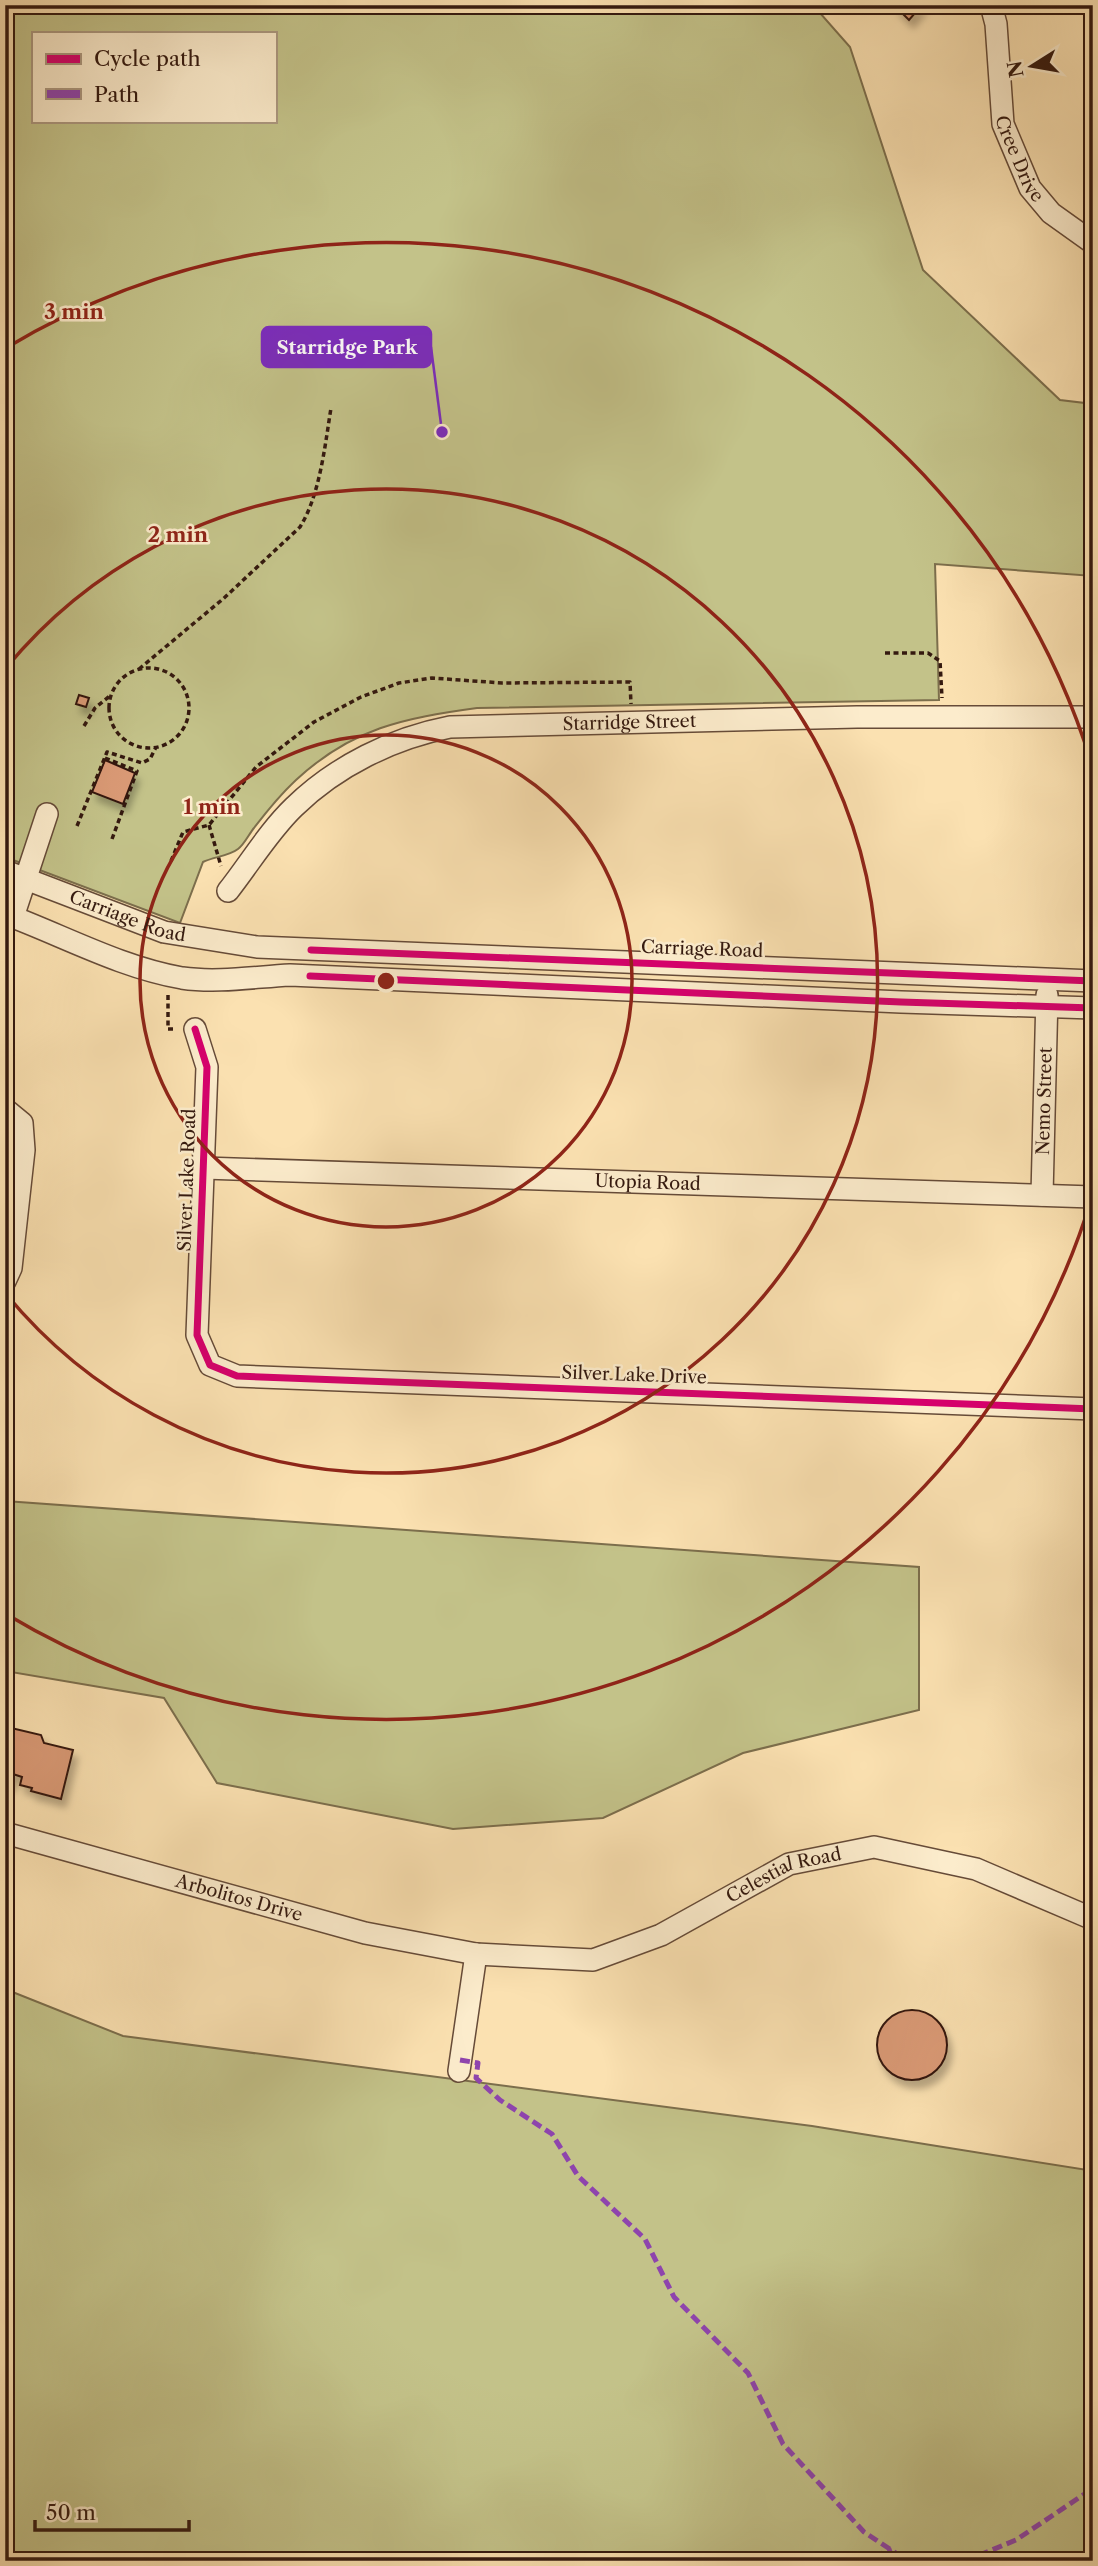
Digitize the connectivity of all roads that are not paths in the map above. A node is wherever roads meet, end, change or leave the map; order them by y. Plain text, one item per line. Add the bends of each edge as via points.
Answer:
1 (991, 5) edge
2 (1093, 243) edge
3 (1093, 717) edge
4 (47, 814) dead end
5 (5, 871) edge
6 (26, 879) junction
7 (228, 891) dead end
8 (9, 916) edge
9 (311, 950) junction
10 (310, 976) junction
11 (1047, 979) junction
12 (1093, 981) edge
13 (1046, 1007) junction
14 (1093, 1008) edge
15 (195, 1029) road end
16 (13, 1116) edge
17 (204, 1168) junction
18 (1042, 1195) junction
19 (1093, 1197) edge
20 (5, 1282) edge
21 (197, 1335) joint
22 (1093, 1409) edge
23 (5, 1833) edge
24 (1093, 1919) edge
25 (476, 1954) junction
26 (459, 2071) dead end

1 - 2 street, Cree Drive via 1003,124 1030,188 1051,213
3 - 7 street, Starridge Street via 450,727 421,733 353,762 294,807
4 - 6 street
5 - 6 street, Carriage Road
6 - 8 street
6 - 9 street, Carriage Road via 164,932 257,947
8 - 10 street via 103,954 184,978
9 - 10 street
9 - 11 street, Carriage Road
10 - 13 street
11 - 12 street, Carriage Road
11 - 13 street, Nemo Street
13 - 14 street
13 - 18 street, Nemo Street
15 - 17 street, Silver Lake Road via 207,1067
16 - 20 street via 24,1150 11,1268
17 - 18 street, Utopia Road
17 - 21 street, Silver Lake Road
18 - 19 street, Utopia Road
21 - 22 street, Silver Lake Drive via 211,1365 237,1376
23 - 25 street, Arbolitos Drive via 365,1933
24 - 25 street, Celestial Road via 976,1869 874,1847 789,1864 661,1936 593,1960
25 - 26 street

